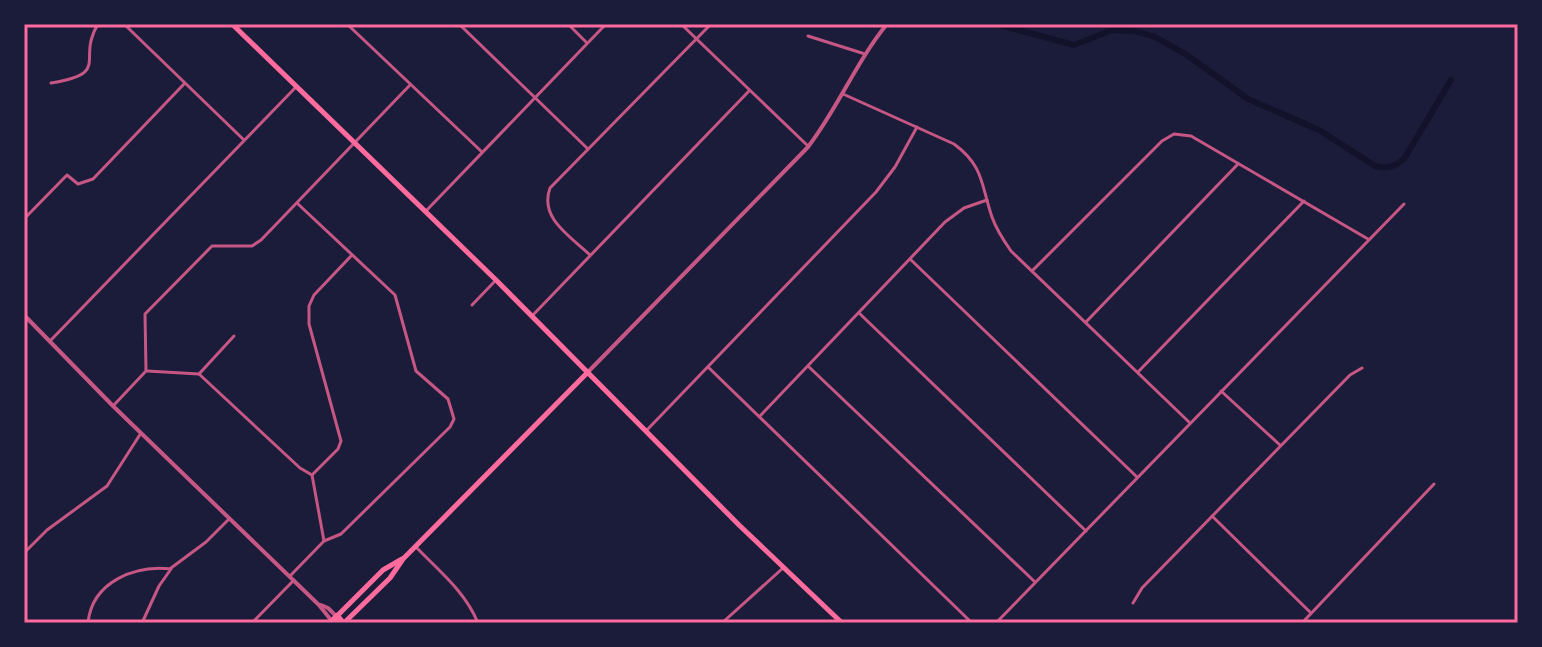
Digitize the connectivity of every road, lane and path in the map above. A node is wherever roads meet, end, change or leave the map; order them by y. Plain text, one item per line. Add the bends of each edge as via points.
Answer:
1 (98, 24) edge
2 (124, 24) edge
3 (232, 24) edge
4 (347, 24) edge
5 (459, 24) edge
6 (568, 24) edge
7 (606, 24) edge
8 (681, 24) edge
9 (711, 24) edge
10 (887, 24) edge
11 (808, 36) dead end
12 (697, 39) junction
13 (587, 43) junction
14 (865, 54) junction
15 (51, 83) dead end
16 (184, 84) junction
17 (410, 85) junction
18 (296, 87) junction
19 (749, 91) junction
20 (843, 94) junction
21 (534, 97) junction
22 (917, 127) junction
23 (244, 140) junction
24 (355, 144) junction
25 (808, 147) junction
26 (588, 149) junction
27 (482, 152) junction
28 (1238, 164) junction
29 (987, 200) junction
30 (1304, 201) junction
31 (298, 204) junction
32 (1404, 204) dead end
33 (425, 212) junction
34 (24, 219) edge
35 (1368, 239) junction
36 (352, 255) junction
37 (590, 255) junction
38 (910, 259) junction
39 (1032, 271) junction
40 (496, 280) junction
41 (472, 305) dead end
42 (859, 313) junction
43 (24, 315) edge
44 (532, 316) junction
45 (1086, 322) junction
46 (234, 336) dead end
47 (51, 341) junction
48 (708, 367) junction
49 (809, 367) junction
50 (1362, 368) dead end
51 (146, 371) junction
52 (588, 372) junction
53 (1138, 372) junction
54 (199, 374) junction
55 (1221, 391) junction
56 (113, 406) junction
57 (759, 417) junction
58 (1190, 423) junction
59 (646, 431) junction
60 (141, 433) junction
61 (1280, 445) junction
62 (312, 475) junction
63 (1137, 477) junction
64 (1434, 484) dead end
65 (1212, 516) junction
66 (229, 519) junction
67 (1086, 531) junction
68 (324, 541) junction
69 (415, 546) junction
70 (24, 553) edge
71 (403, 559) junction
72 (783, 568) junction
73 (171, 569) junction
74 (292, 578) junction
75 (1035, 582) junction
76 (1133, 603) dead end
77 (1311, 613) junction
78 (333, 621) edge
79 (88, 623) edge
80 (142, 623) edge
81 (252, 623) edge
82 (344, 623) edge
83 (478, 623) edge
84 (722, 623) edge
85 (842, 623) edge
86 (972, 623) edge
87 (996, 623) edge
88 (1302, 623) edge

1 - 15 street via 90,37 91,65 85,74
2 - 16 street
3 - 18 main road
4 - 17 street
5 - 21 street
6 - 13 street
7 - 13 street
8 - 12 street
9 - 12 street
10 - 14 street
11 - 14 street
12 - 19 street
12 - 26 street
13 - 21 street
14 - 20 street
16 - 23 street
16 - 34 street via 93,179 78,184 67,175
17 - 24 street
17 - 27 street
18 - 23 street
18 - 24 main road
19 - 25 street
19 - 37 street
20 - 22 street
20 - 25 street
21 - 26 street
21 - 27 street
22 - 29 street via 954,144 970,158
22 - 48 street via 876,192
23 - 47 street
24 - 31 street
24 - 33 main road
25 - 52 street
26 - 37 street via 550,188 546,200 552,219
27 - 33 street
28 - 30 street
28 - 39 street via 1186,134 1168,136
28 - 45 street
29 - 38 street via 953,215
29 - 39 street via 1003,239
30 - 35 street
30 - 53 street
31 - 36 street
31 - 51 street via 252,246 212,246 145,314
32 - 35 street
33 - 40 main road
35 - 55 street
36 - 62 street via 309,306 309,324 341,441
36 - 68 street via 395,295 416,371 448,399 454,419 341,534
37 - 44 street
38 - 42 street
38 - 63 street
39 - 45 street
40 - 41 street
40 - 44 main road
42 - 49 street
42 - 67 street
43 - 47 street
44 - 52 main road
45 - 53 street
46 - 54 street
47 - 56 street
48 - 57 street
48 - 59 street
49 - 57 street
49 - 75 street
50 - 61 street
51 - 54 street
51 - 56 street
52 - 59 main road
52 - 69 main road
53 - 58 street
54 - 62 street
55 - 58 street
55 - 61 street
56 - 60 street
57 - 86 street
58 - 63 street
59 - 72 main road
60 - 66 street
60 - 70 street via 107,486
61 - 65 street
62 - 68 street
63 - 67 street
64 - 77 street
65 - 76 street
65 - 77 street
66 - 73 street
66 - 74 street
67 - 75 street
68 - 74 street
69 - 71 main road
69 - 83 street via 457,590
71 - 78 main road via 383,570
71 - 82 main road
72 - 84 street
72 - 85 main road
73 - 79 street via 132,572 108,585 95,597
73 - 80 street
74 - 78 street via 328,608
74 - 81 street
75 - 87 street
77 - 88 street
78 - 82 highway

